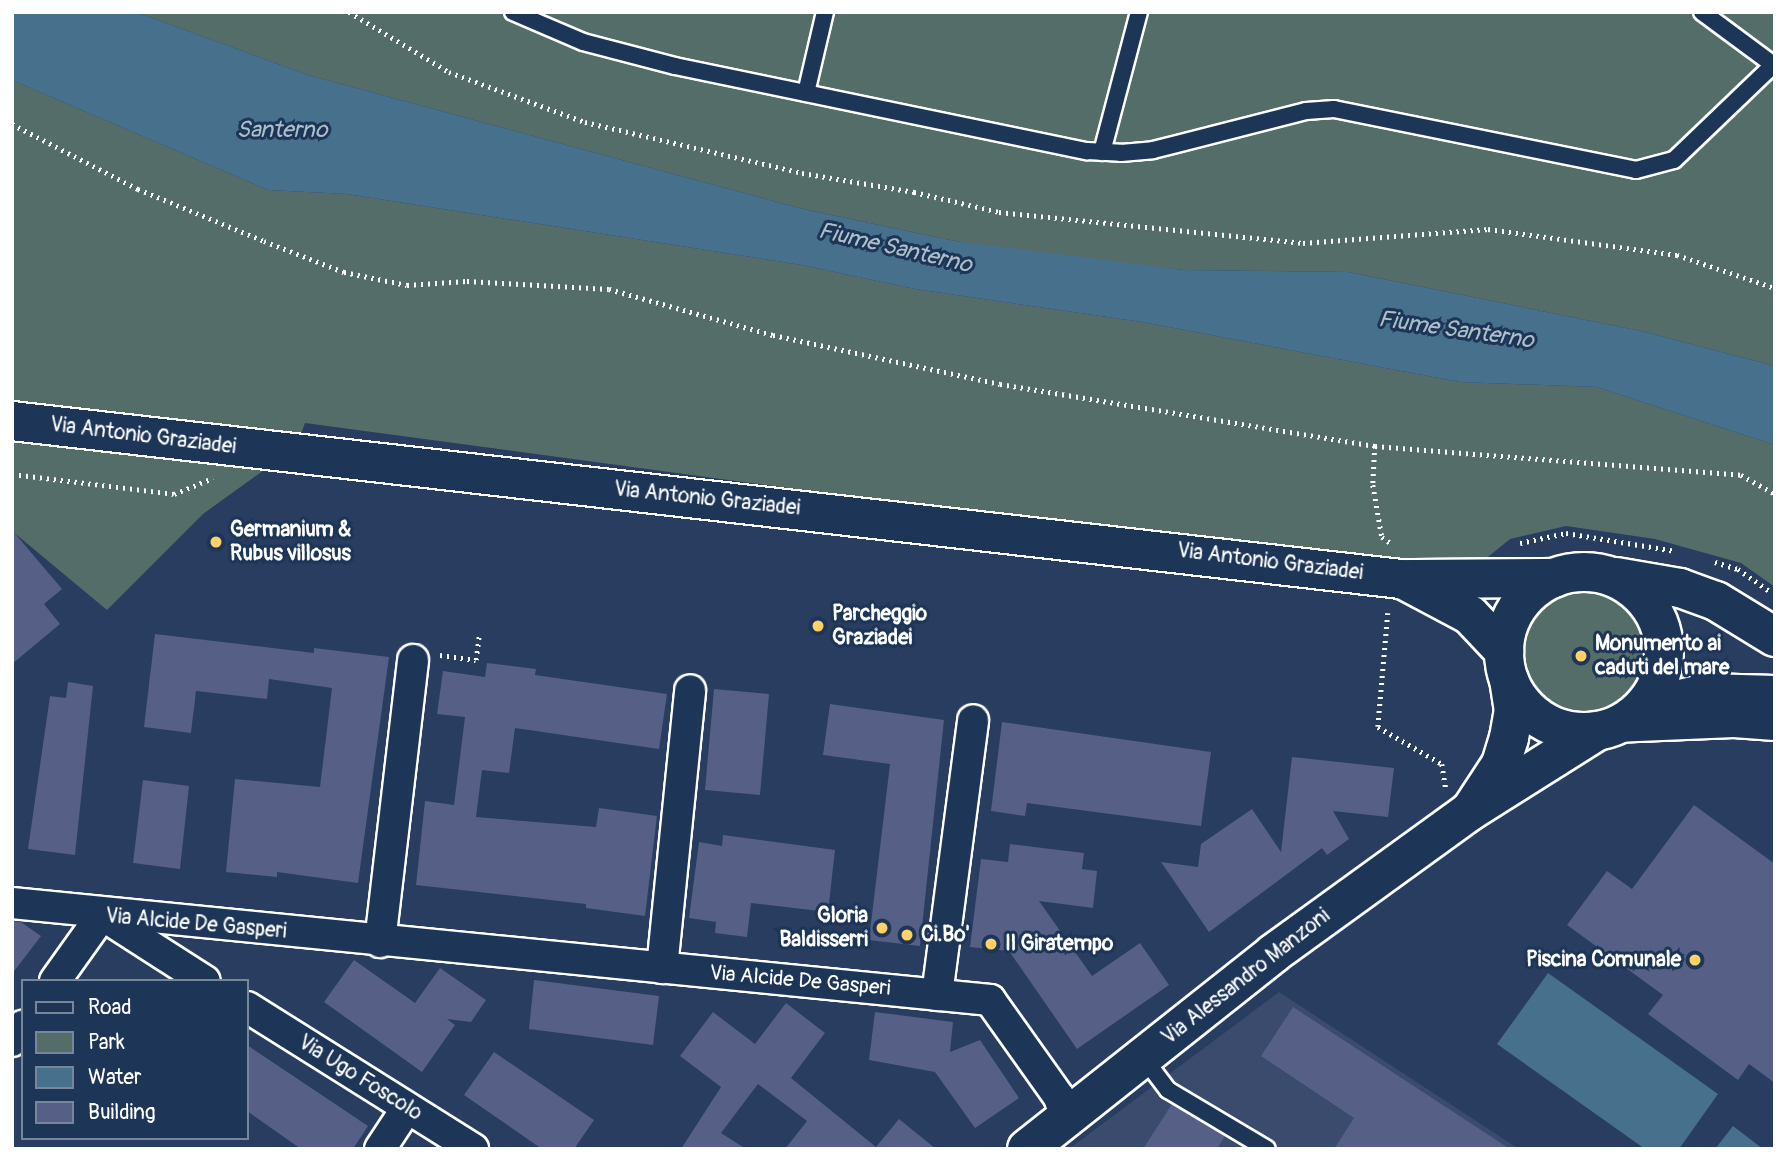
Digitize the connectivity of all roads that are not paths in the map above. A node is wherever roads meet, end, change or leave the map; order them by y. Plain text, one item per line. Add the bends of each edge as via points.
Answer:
1 (513, 12) edge
2 (825, 12) edge
3 (1139, 12) edge
4 (1702, 12) edge
5 (1774, 66) edge
6 (806, 93) junction
7 (1102, 152) junction
8 (12, 421) edge
9 (1597, 573) junction
10 (1554, 578) junction
11 (1394, 579) junction
12 (1775, 637) edge
13 (413, 660) road end
14 (1506, 666) junction
15 (690, 690) dead end
16 (1775, 695) edge
17 (974, 720) dead end
18 (1618, 722) junction
19 (1775, 725) edge
20 (1458, 803) junction
21 (12, 903) edge
22 (102, 915) junction
23 (380, 942) junction
24 (662, 968) junction
25 (56, 979) edge
26 (202, 979) edge
27 (937, 995) junction
28 (248, 1008) edge
29 (1143, 1057) junction
30 (407, 1108) junction
31 (1066, 1119) junction
32 (380, 1149) edge
33 (473, 1149) edge
34 (1027, 1149) edge
35 (1266, 1149) edge

1 - 6 lane via 583,42
2 - 6 lane
3 - 7 lane
4 - 5 lane
5 - 7 lane via 1674,160 1636,170 1334,109 1306,111 1153,150
6 - 7 lane
8 - 11 street, Via Antonio Graziadei
9 - 10 street
9 - 12 street via 1704,596
9 - 18 street via 1632,588 1657,618 1664,656 1657,683
10 - 11 street, Via Antonio Graziadei
10 - 14 street via 1518,607
11 - 14 street, Via Antonio Graziadei via 1470,615
13 - 23 street
14 - 18 street via 1535,715 1554,726
14 - 20 street, Via Alessandro Manzoni via 1514,711 1501,764
15 - 24 street
16 - 18 street via 1706,693
17 - 27 street
18 - 19 street
18 - 20 street, Via Alessandro Manzoni
20 - 29 street, Via Alessandro Manzoni
21 - 22 street, Via Alcide De Gasperi
22 - 23 street, Via Alcide De Gasperi
22 - 25 street
22 - 26 street
23 - 24 street, Via Alcide De Gasperi
24 - 27 street, Via Alcide De Gasperi
27 - 31 street, Via Alcide De Gasperi via 990,1000 1059,1097
28 - 30 street, Via Ugo Foscolo
29 - 31 street, Via Alessandro Manzoni
29 - 35 lane via 1168,1090
30 - 32 street
30 - 33 street, Via Ugo Foscolo
31 - 34 street, Via Alessandro Manzoni

